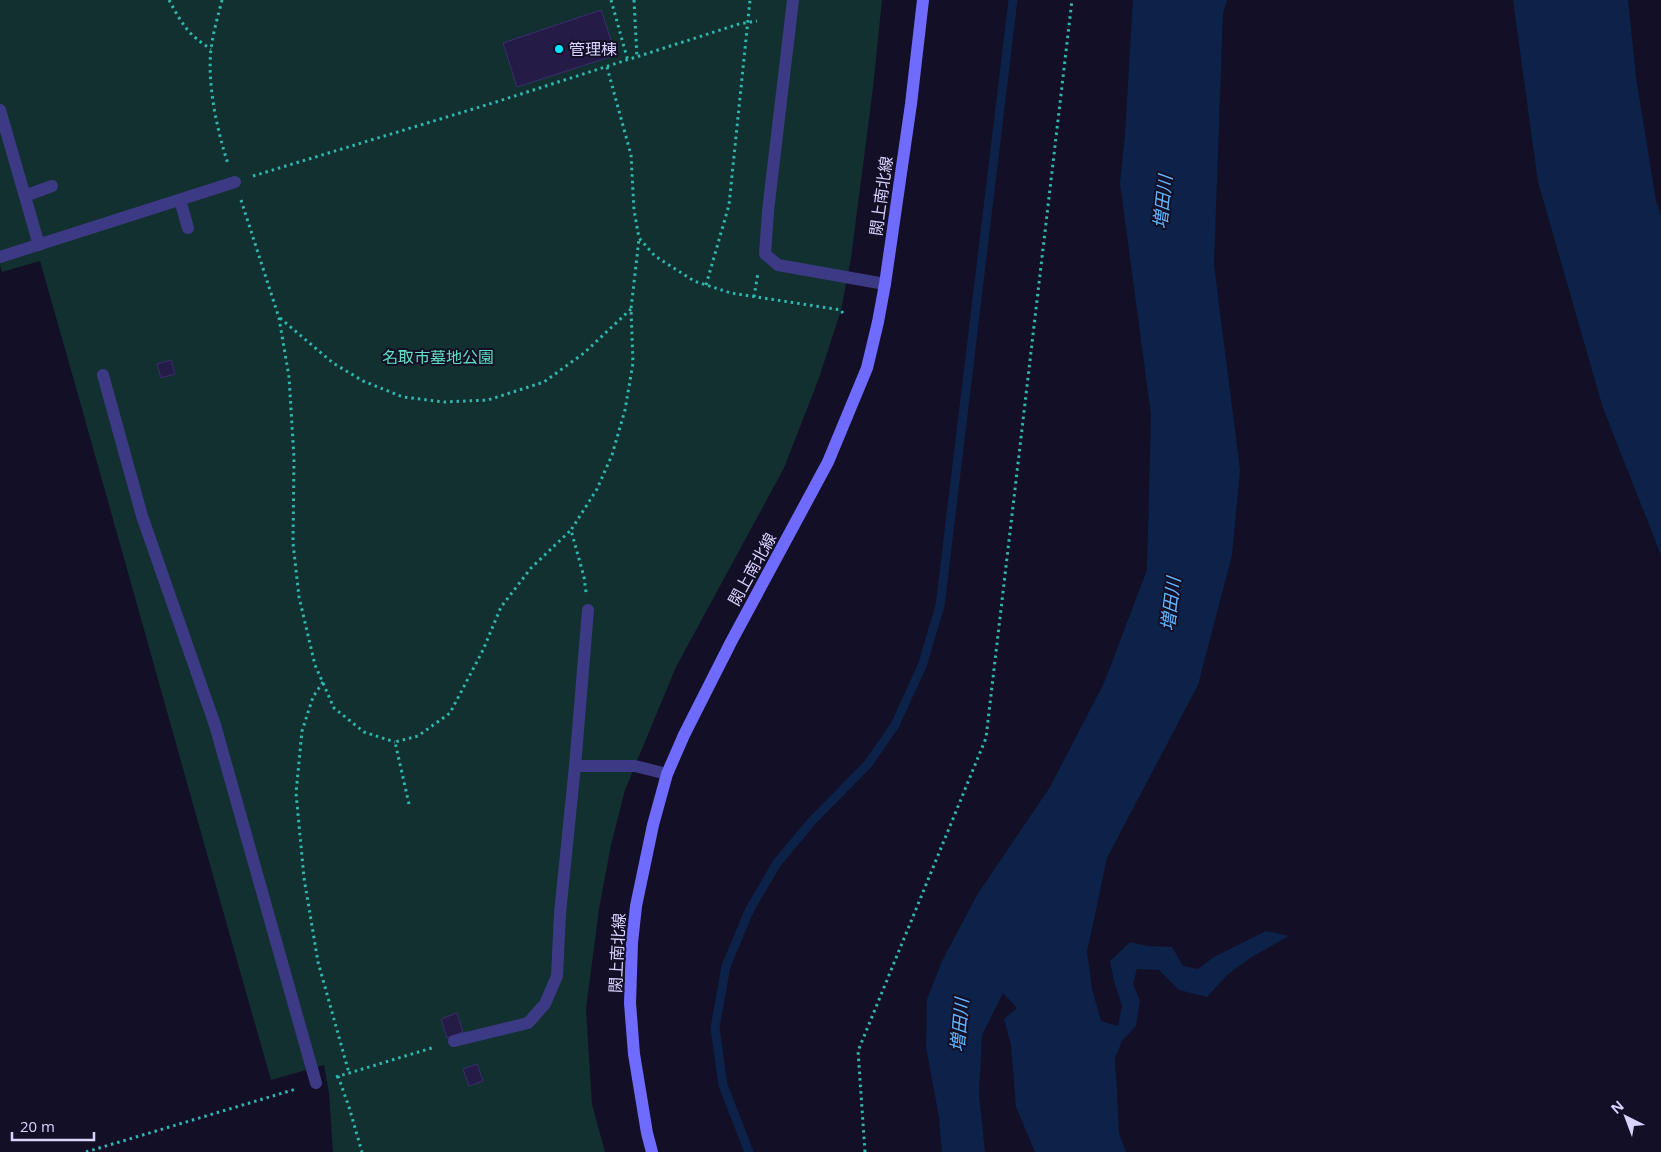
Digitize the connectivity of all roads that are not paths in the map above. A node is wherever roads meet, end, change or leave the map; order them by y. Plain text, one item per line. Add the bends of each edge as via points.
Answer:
1 (793, 0) edge
2 (923, 0) edge
3 (0, 110) edge
4 (235, 182) road end
5 (52, 186) dead end
6 (25, 196) junction
7 (180, 200) junction
8 (188, 228) dead end
9 (39, 245) junction
10 (0, 257) edge
11 (885, 284) junction
12 (103, 375) dead end
13 (588, 610) road end
14 (575, 766) junction
15 (667, 774) junction
16 (454, 1041) road end
17 (316, 1083) road end
18 (652, 1152) edge

1 - 11 lane via 765,254 778,265
2 - 11 street, 閖上南北線
3 - 6 lane
4 - 7 lane
5 - 6 lane
6 - 9 lane
7 - 8 lane
7 - 9 lane
9 - 10 lane
11 - 15 street, 閖上南北線 via 866,368 828,462 731,642
12 - 17 lane via 142,516 215,724
13 - 14 lane
14 - 15 lane via 635,766
14 - 16 lane via 557,976 546,1004 528,1023
15 - 18 street, 閖上南北線 via 643,866 632,943 630,1003 634,1054

